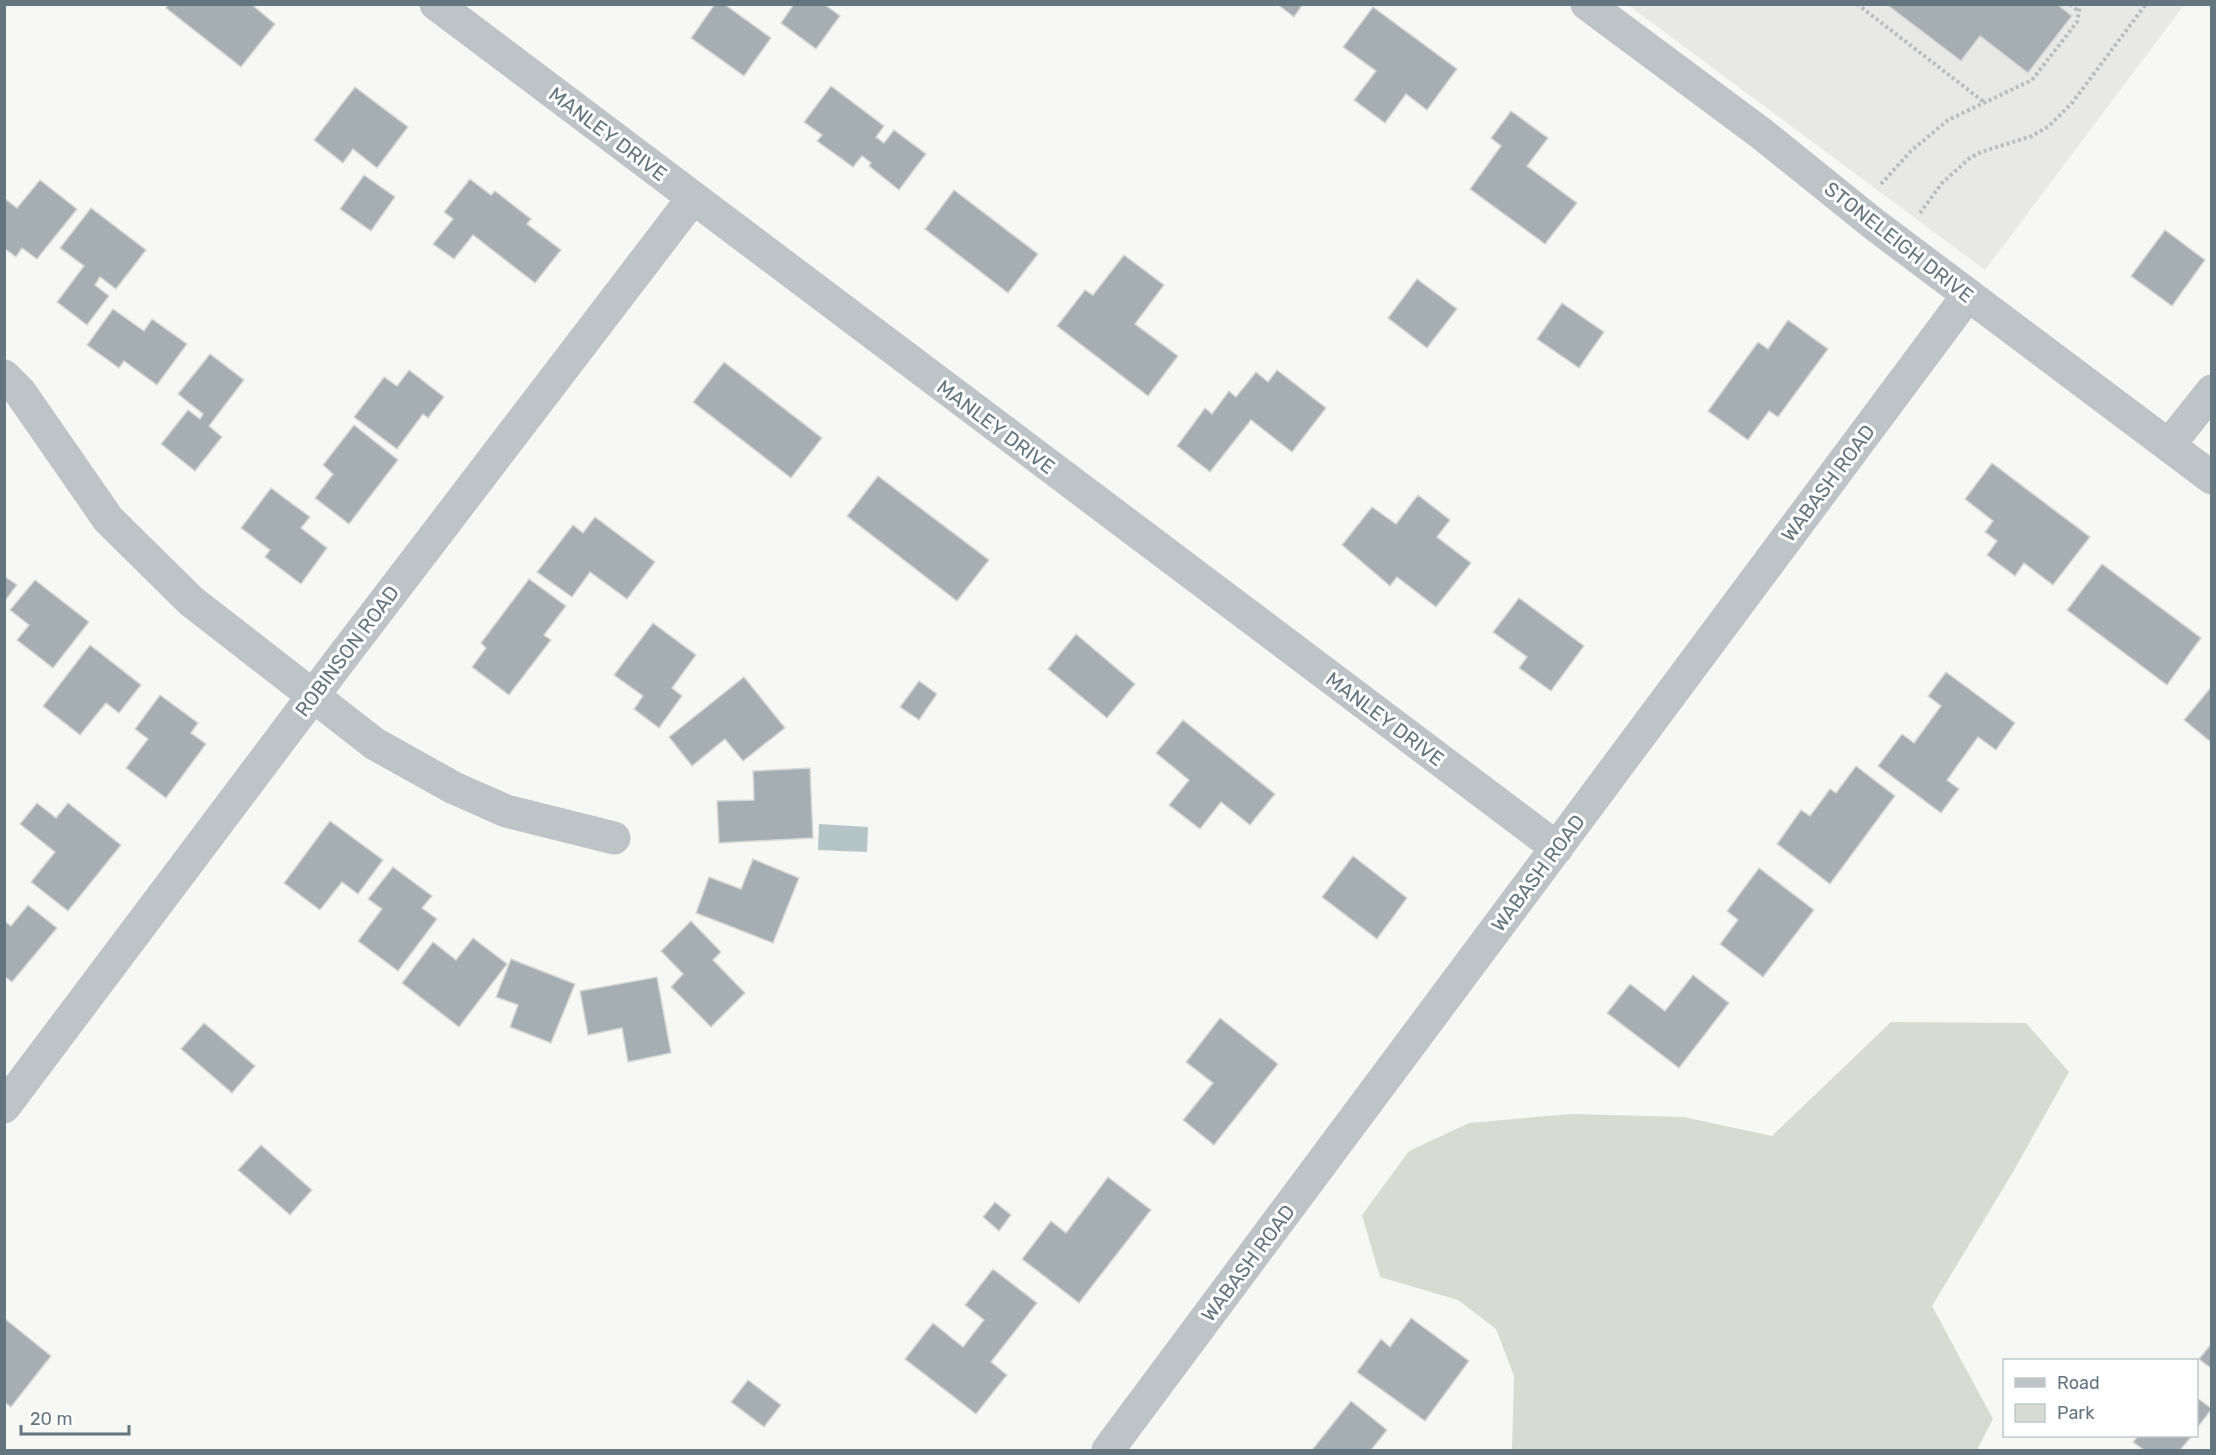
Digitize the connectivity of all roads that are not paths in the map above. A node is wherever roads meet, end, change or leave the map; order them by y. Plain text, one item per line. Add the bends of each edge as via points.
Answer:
1 (436, 4) edge
2 (1587, 4) edge
3 (693, 198) junction
4 (1968, 295) junction
5 (4, 376) edge
6 (2211, 391) edge
7 (2169, 445) junction
8 (2211, 478) edge
9 (314, 695) junction
10 (614, 838) dead end
11 (1557, 848) junction
12 (4, 1107) edge
13 (1108, 1450) edge

1 - 3 street, MANLEY DRIVE
2 - 4 street, STONELEIGH DRIVE
3 - 9 street, ROBINSON ROAD
3 - 11 street, MANLEY DRIVE
4 - 7 street, STONELEIGH DRIVE
4 - 11 street, WABASH ROAD
5 - 9 street via 20,392 108,519 191,602
6 - 7 street
7 - 8 street, STONELEIGH DRIVE
9 - 10 street via 375,744 454,788 506,811
9 - 12 street, ROBINSON ROAD
11 - 13 street, WABASH ROAD

